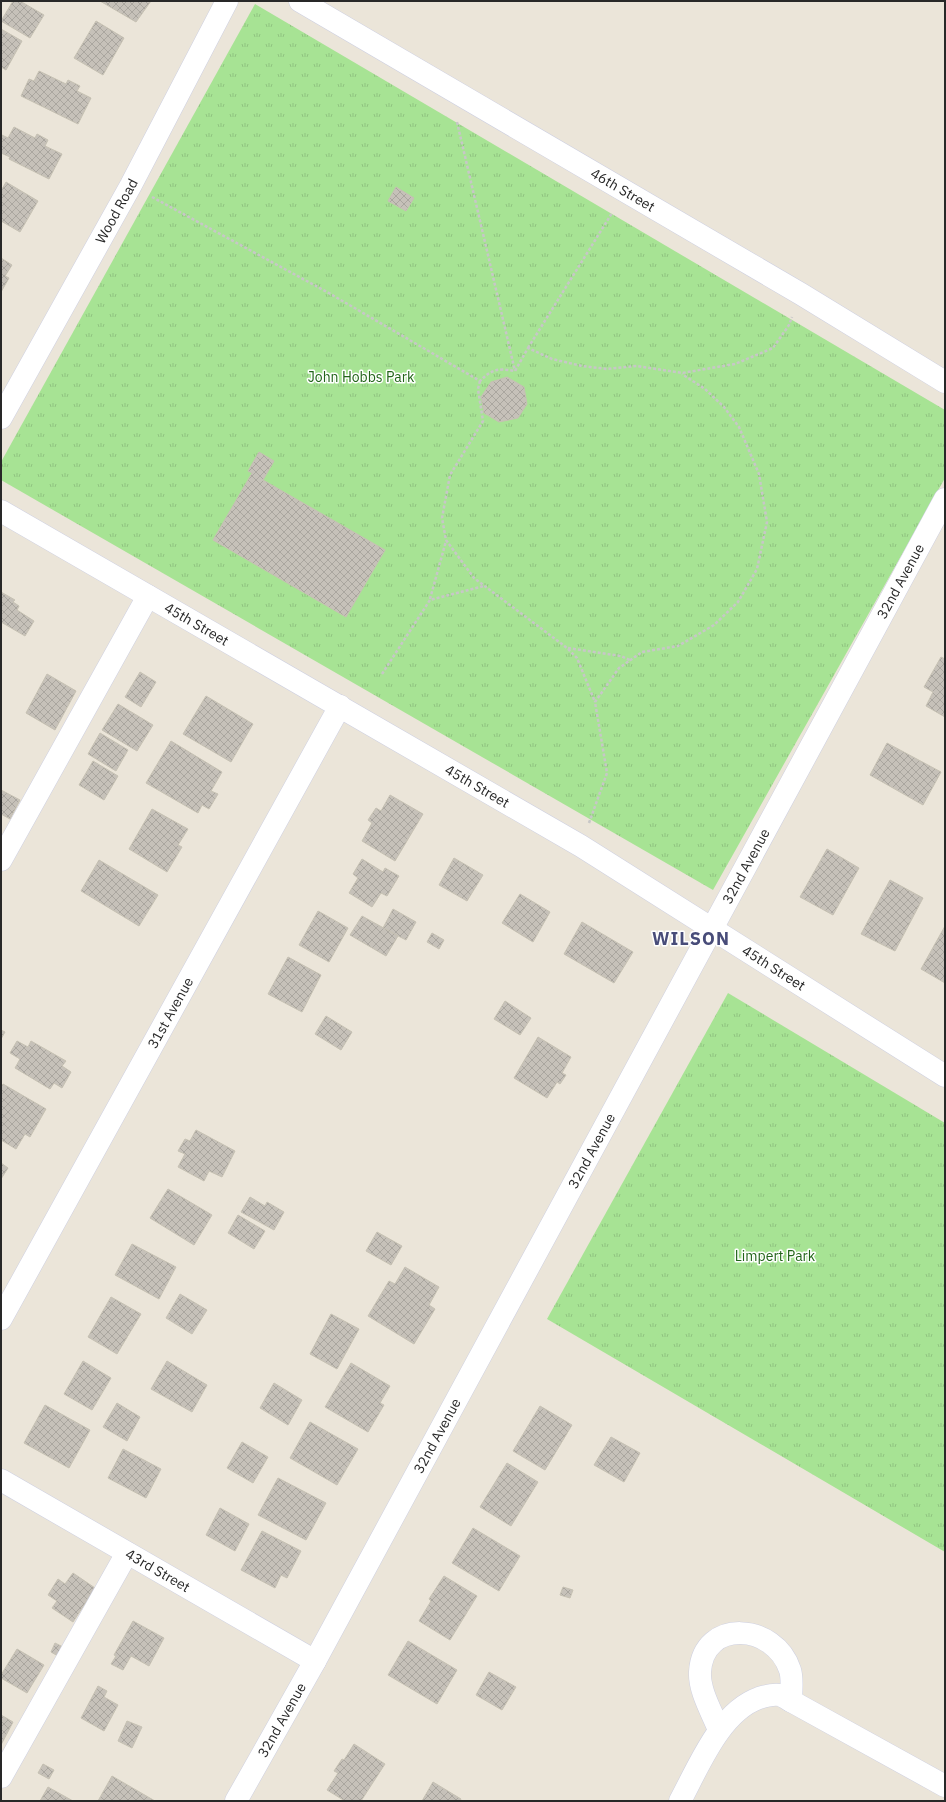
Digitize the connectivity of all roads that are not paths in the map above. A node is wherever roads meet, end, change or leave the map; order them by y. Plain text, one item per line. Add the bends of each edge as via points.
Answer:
1 (227, 1) edge
2 (300, 1) edge
3 (945, 382) edge
4 (1, 418) edge
5 (945, 499) edge
6 (1, 512) edge
7 (148, 596) junction
8 (340, 706) junction
9 (1, 860) edge
10 (712, 930) junction
11 (945, 1076) edge
12 (1, 1319) edge
13 (1, 1480) edge
14 (127, 1553) junction
15 (315, 1661) junction
16 (791, 1701) junction
17 (720, 1730) junction
18 (1, 1777) edge
19 (945, 1786) edge
20 (236, 1801) edge
21 (680, 1801) edge

1 - 4 street, Wood Road via 131,185
2 - 3 street, 46th Street via 801,294
5 - 10 street, 32nd Avenue
6 - 7 street, 45th Street
7 - 8 street, 45th Street
7 - 9 street
8 - 10 street, 45th Street via 581,846
8 - 12 street, 31st Avenue
10 - 11 street, 45th Street
10 - 15 street, 32nd Avenue
13 - 14 street, 43rd Street
14 - 15 street, 43rd Street
14 - 18 street
15 - 20 street, 32nd Avenue
16 - 17 street via 779,1695 766,1695 736,1711
16 - 17 street via 790,1671 781,1652 773,1644 746,1632 721,1637 709,1646 700,1672 701,1687
16 - 19 street
17 - 21 street

